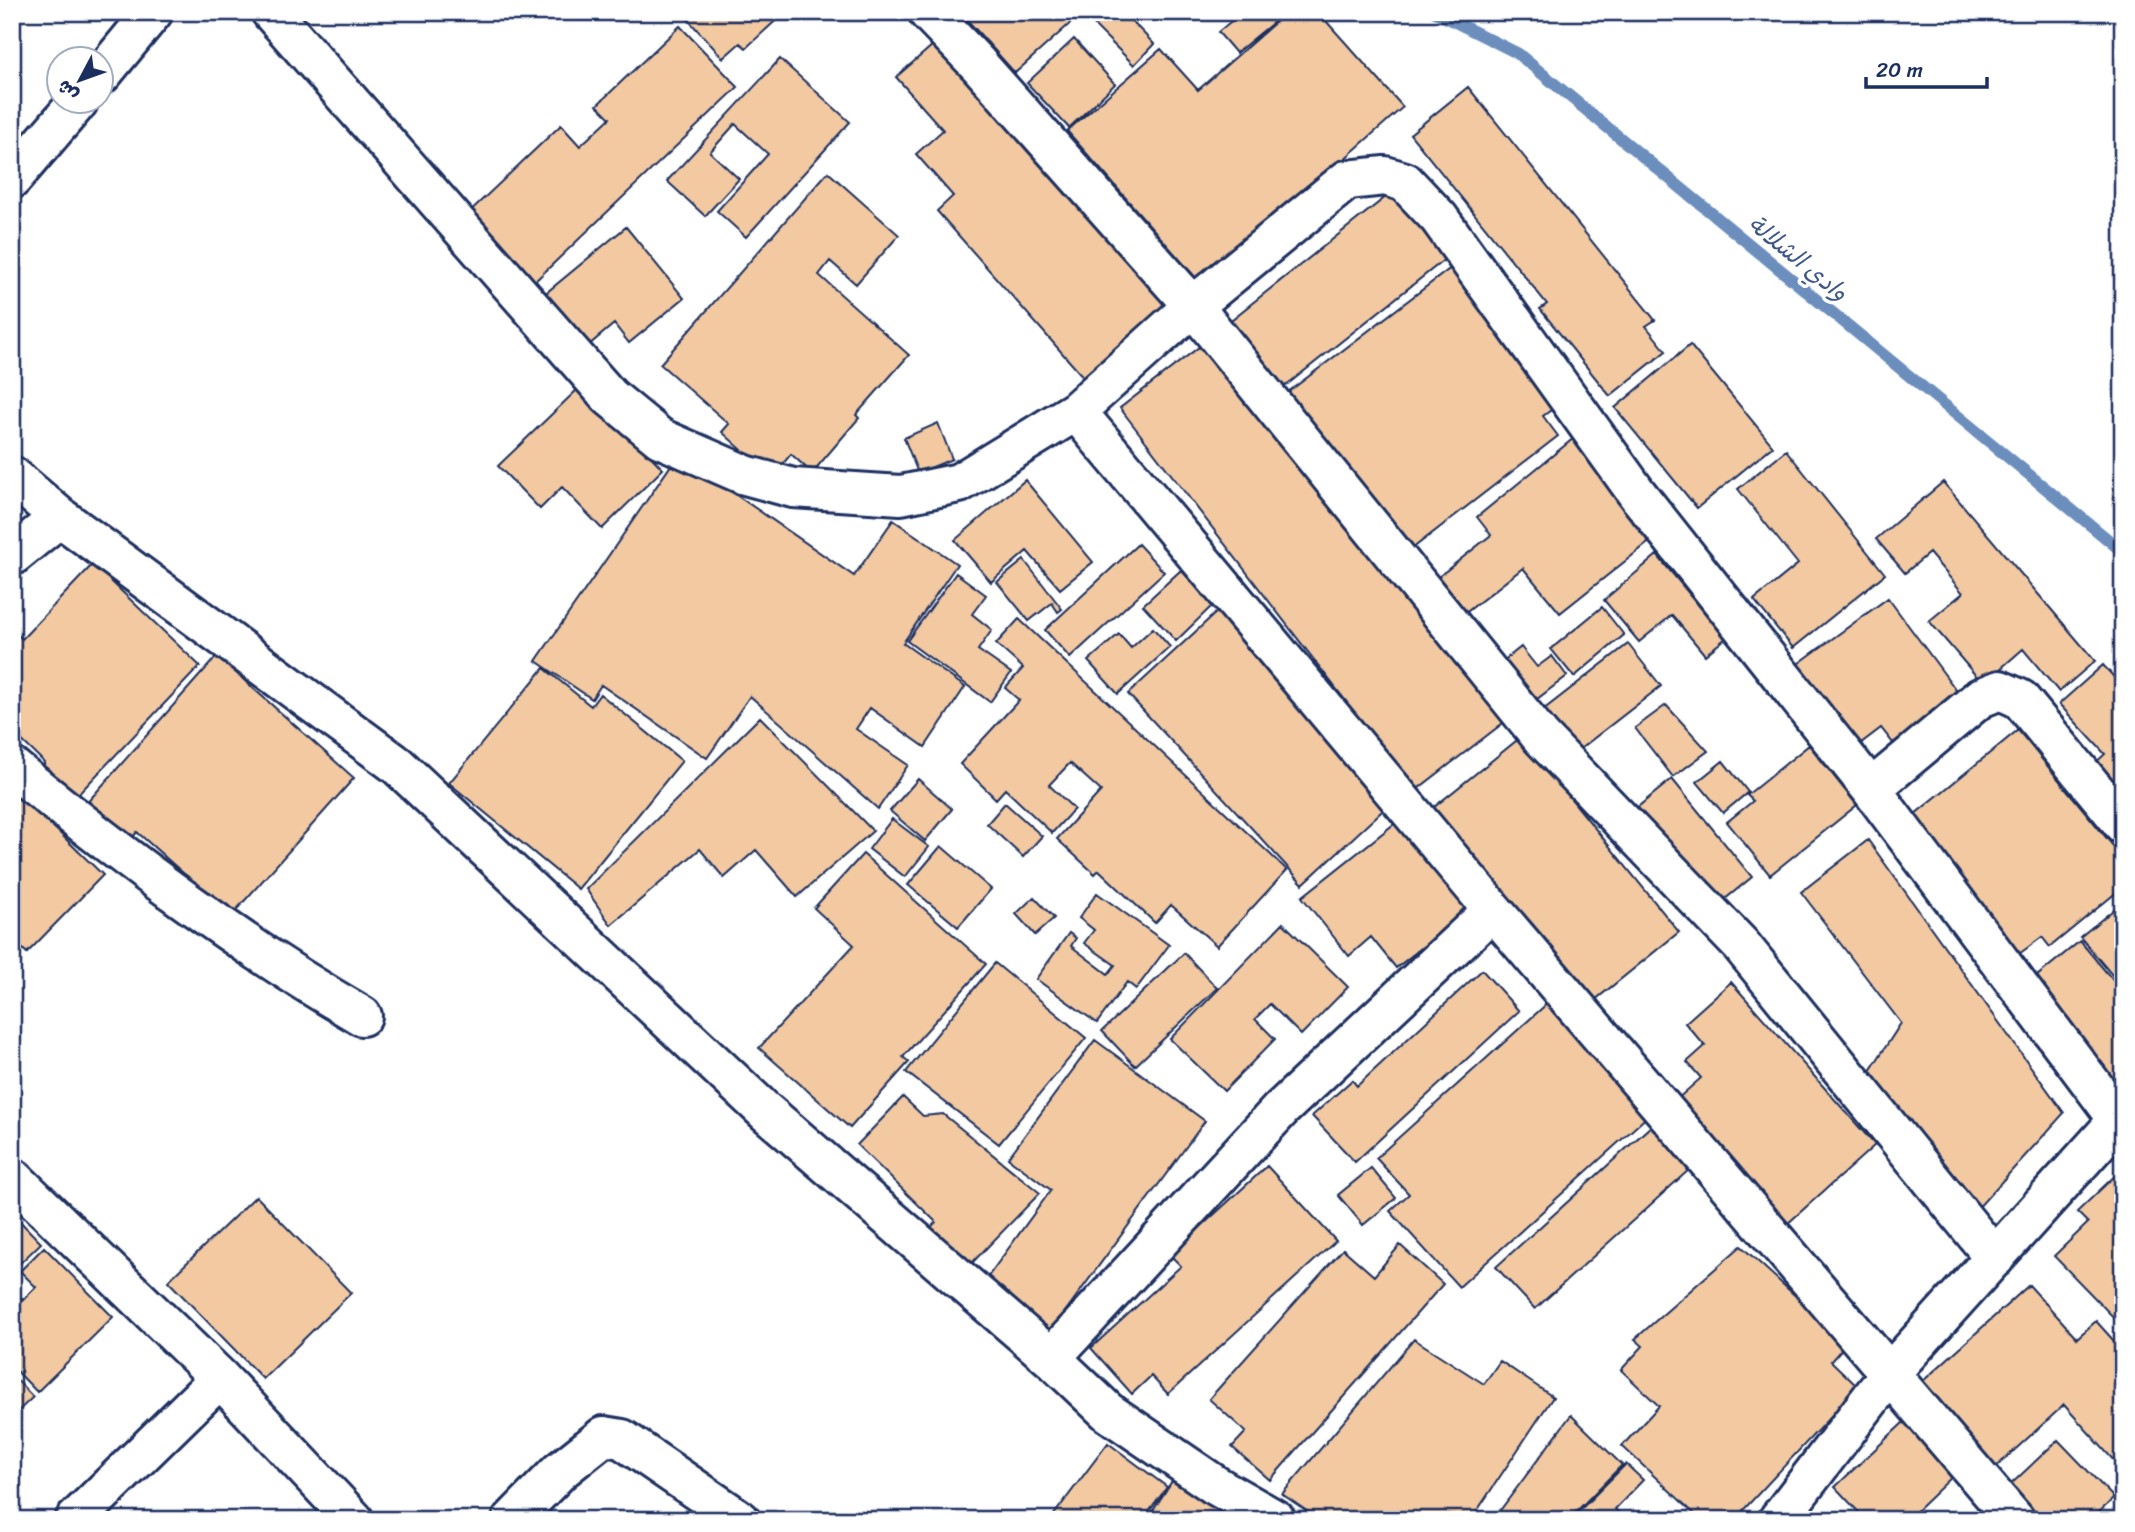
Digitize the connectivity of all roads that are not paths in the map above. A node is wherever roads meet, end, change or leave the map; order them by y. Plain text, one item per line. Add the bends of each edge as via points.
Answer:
1 (153, 12) edge
2 (271, 12) edge
3 (928, 12) edge
4 (116, 57) edge
5 (66, 116) edge
6 (12, 180) edge
7 (1193, 306) junction
8 (1076, 411) junction
9 (12, 476) edge
10 (60, 517) junction
11 (12, 556) edge
12 (12, 767) edge
13 (1871, 789) junction
14 (2123, 824) edge
15 (1493, 909) junction
16 (362, 1016) dead end
17 (2120, 1117) edge
18 (12, 1177) edge
19 (1995, 1258) junction
20 (1051, 1357) junction
21 (1891, 1373) junction
22 (220, 1378) junction
23 (75, 1520) edge
24 (354, 1520) edge
25 (512, 1520) edge
26 (740, 1520) edge
27 (1276, 1520) edge
28 (1778, 1520) edge
29 (2015, 1520) edge

1 - 4 street
2 - 8 street via 610,397 660,438 745,475 793,488 901,495 958,483
3 - 7 street
5 - 6 street
7 - 8 street
7 - 13 street via 1347,180 1385,176 1405,182 1439,218 1639,495
7 - 19 street via 1541,737 1741,945
8 - 15 street
9 - 10 street
10 - 11 street
10 - 20 street via 397,765 765,1111
12 - 16 street via 132,864 285,971
13 - 14 street via 1980,698 2000,690 2020,699
13 - 17 street
15 - 20 street via 1280,1109
15 - 21 street
17 - 19 street
18 - 22 street
19 - 21 street
20 - 27 street via 1108,1412 1215,1485
21 - 28 street
21 - 29 street
22 - 23 street
22 - 24 street
25 - 26 street via 560,1471 604,1436 622,1439

